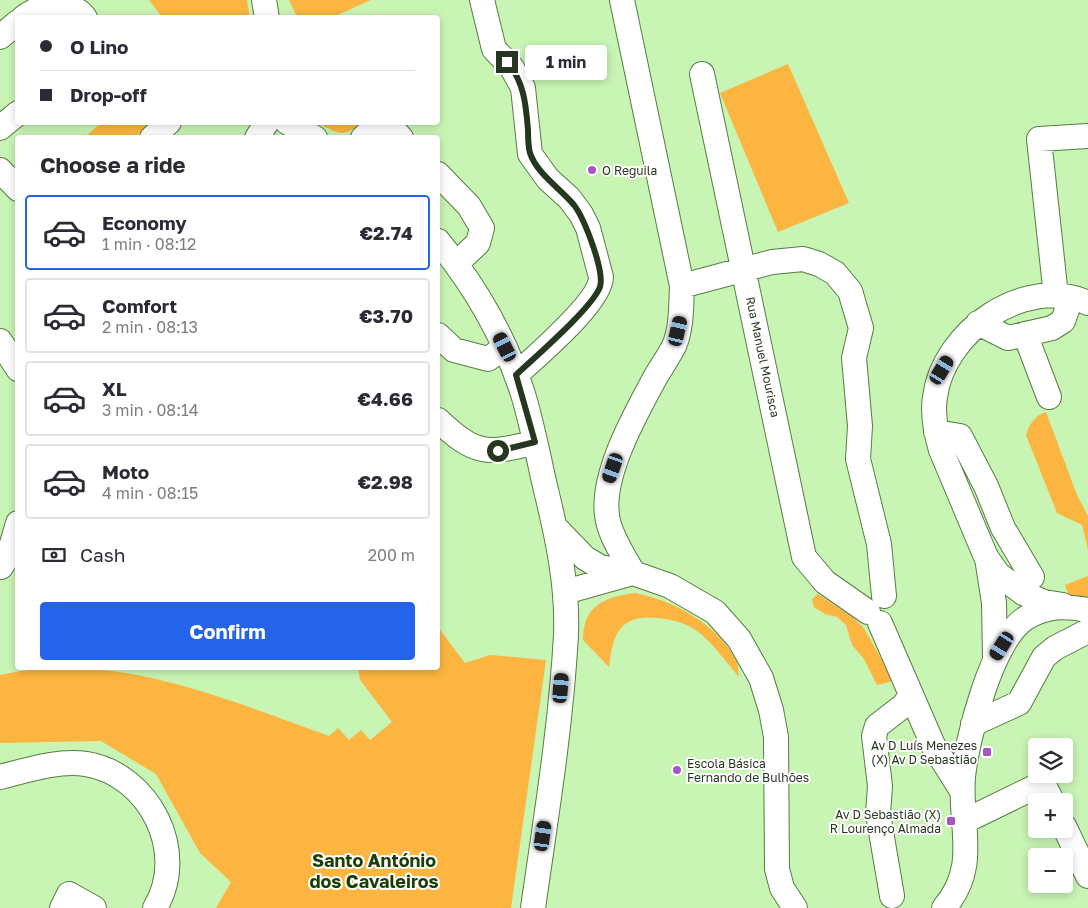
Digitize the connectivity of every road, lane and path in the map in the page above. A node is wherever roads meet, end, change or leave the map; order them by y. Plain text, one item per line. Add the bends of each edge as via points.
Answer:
1 (264, 0) edge
2 (482, 0) edge
3 (622, 0) edge
4 (28, 15) edge
5 (84, 15) edge
6 (266, 15) edge
7 (15, 24) edge
8 (0, 37) edge
9 (702, 74) dead end
10 (167, 125) edge
11 (292, 125) edge
12 (377, 125) edge
13 (389, 125) edge
14 (155, 135) edge
15 (310, 135) edge
16 (366, 135) edge
17 (398, 135) edge
18 (1088, 136) edge
19 (0, 170) edge
20 (440, 176) edge
21 (15, 185) edge
22 (440, 242) edge
23 (457, 263) junction
24 (744, 268) junction
25 (682, 286) junction
26 (1072, 299) edge
27 (978, 323) junction
28 (1025, 334) junction
29 (440, 337) edge
30 (0, 341) edge
31 (505, 347) junction
32 (15, 365) edge
33 (516, 375) junction
34 (1049, 397) dead end
35 (440, 422) edge
36 (936, 432) junction
37 (535, 442) junction
38 (555, 528) junction
39 (15, 533) edge
40 (986, 557) junction
41 (7, 558) edge
42 (600, 567) junction
43 (633, 572) junction
44 (1032, 577) dead end
45 (564, 583) junction
46 (1063, 605) junction
47 (1088, 610) edge
48 (881, 611) junction
49 (1088, 631) edge
50 (995, 658) junction
51 (911, 696) junction
52 (974, 724) junction
53 (0, 777) edge
54 (962, 791) junction
55 (1048, 793) edge
56 (963, 822) junction
57 (1070, 838) edge
58 (1088, 876) edge
59 (892, 896) dead end
60 (782, 898) edge
61 (62, 908) edge
62 (94, 908) edge
63 (155, 908) edge
64 (533, 908) edge
65 (795, 908) edge
66 (944, 908) edge

1 - 6 street
2 - 33 street via 494,49 512,68 523,88 530,154 548,180 569,198 581,214 601,277 596,294
3 - 25 street
4 - 5 street via 49,2 70,4
7 - 8 street
9 - 24 street, Rua Manuel Mourisca
10 - 14 street
11 - 15 street
12 - 16 street
13 - 17 street
18 - 26 street via 1039,138
19 - 21 street
20 - 23 street via 469,206 482,228 478,244
22 - 23 street
23 - 31 street via 488,312
24 - 25 street
24 - 48 street, Rua Manuel Mourisca via 804,557 825,582
24 - 48 street via 803,259 835,273 850,291 861,328 854,358 860,426 858,459 880,544
25 - 43 street via 681,317 674,345 636,415 608,482 608,521 614,539
26 - 27 street via 1034,298 1007,306
26 - 28 street via 1058,326
27 - 28 street via 1008,338
27 - 36 street via 956,347 942,370 935,397
28 - 34 street
29 - 31 street via 454,350 488,358
30 - 32 street
31 - 33 street
33 - 37 street
35 - 37 street via 470,447 498,451
36 - 40 street
36 - 44 street via 960,436 1003,528
37 - 38 street
38 - 42 street via 584,558
38 - 45 street
39 - 41 street
40 - 46 street via 998,574 1023,593 1044,602
40 - 50 street via 994,602
42 - 43 street
42 - 45 street
43 - 45 street
43 - 60 street via 670,586 715,612 739,639 761,678 776,737 776,848
45 - 64 street via 566,634 556,745
46 - 47 street
46 - 50 street via 1025,618
48 - 51 street
49 - 52 street via 1044,657 1019,703
50 - 52 street
51 - 54 street via 933,745
51 - 59 street via 877,726 874,736 880,786 878,814
52 - 54 street via 968,743
53 - 63 street via 68,763 86,764 126,781 158,817 164,838 168,860 165,883
54 - 56 street
55 - 56 street via 1044,783
56 - 66 street via 967,848 965,868
57 - 58 street
60 - 65 street
61 - 62 street via 69,894

